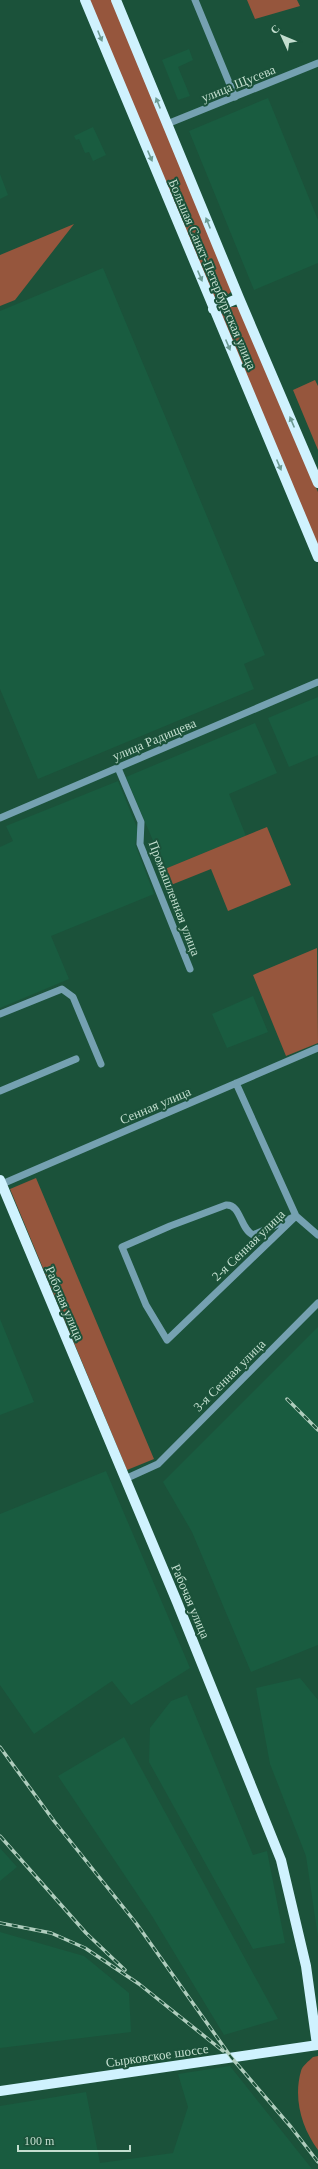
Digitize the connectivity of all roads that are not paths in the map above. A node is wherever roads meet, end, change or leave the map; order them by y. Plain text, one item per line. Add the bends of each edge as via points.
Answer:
1 (85, 0) edge
2 (116, 0) edge
3 (195, 0) edge
4 (318, 63) edge
5 (235, 97) junction
6 (167, 124) junction
7 (239, 298) junction
8 (213, 309) junction
9 (318, 484) edge
10 (318, 557) edge
11 (318, 682) edge
12 (118, 768) junction
13 (0, 818) edge
14 (190, 969) dead end
15 (0, 1014) edge
16 (318, 1048) edge
17 (76, 1059) dead end
18 (101, 1064) dead end
19 (236, 1083) junction
20 (0, 1091) edge
21 (1, 1182) edge
22 (296, 1216) junction
23 (318, 1235) edge
24 (318, 1303) edge
25 (125, 1479) junction
26 (317, 2045) edge
27 (0, 2091) edge

1 -> 8 main road, Большая Санкт-Петербургская улица
6 -> 2 main road, Большая Санкт-Петербургская улица
3 - 5 street
4 - 5 street, улица Щусева
5 - 6 street, улица Щусева
7 -> 6 main road, Большая Санкт-Петербургская улица
7 - 8 main road
9 -> 7 main road, Большая Санкт-Петербургская улица
8 -> 10 main road, Большая Санкт-Петербургская улица
11 - 12 street, улица Радищева
12 - 13 street, улица Радищева
12 - 14 street, Промышленная улица via 141,822 140,844
15 - 18 street via 62,989 74,997
16 - 19 street, Сенная улица
17 - 20 street
19 - 21 street, Сенная улица
19 - 22 street
21 - 25 main road, Рабочая улица
22 - 22 street, 2-я Сенная улица via 253,1235 245,1229 234,1208 226,1205 122,1247 146,1305 167,1340
22 - 23 street
24 - 25 street, 3-я Сенная улица via 158,1464
25 - 26 main road, Рабочая улица via 210,1680 282,1860 306,1966
26 - 27 main road, Сырковское шоссе

